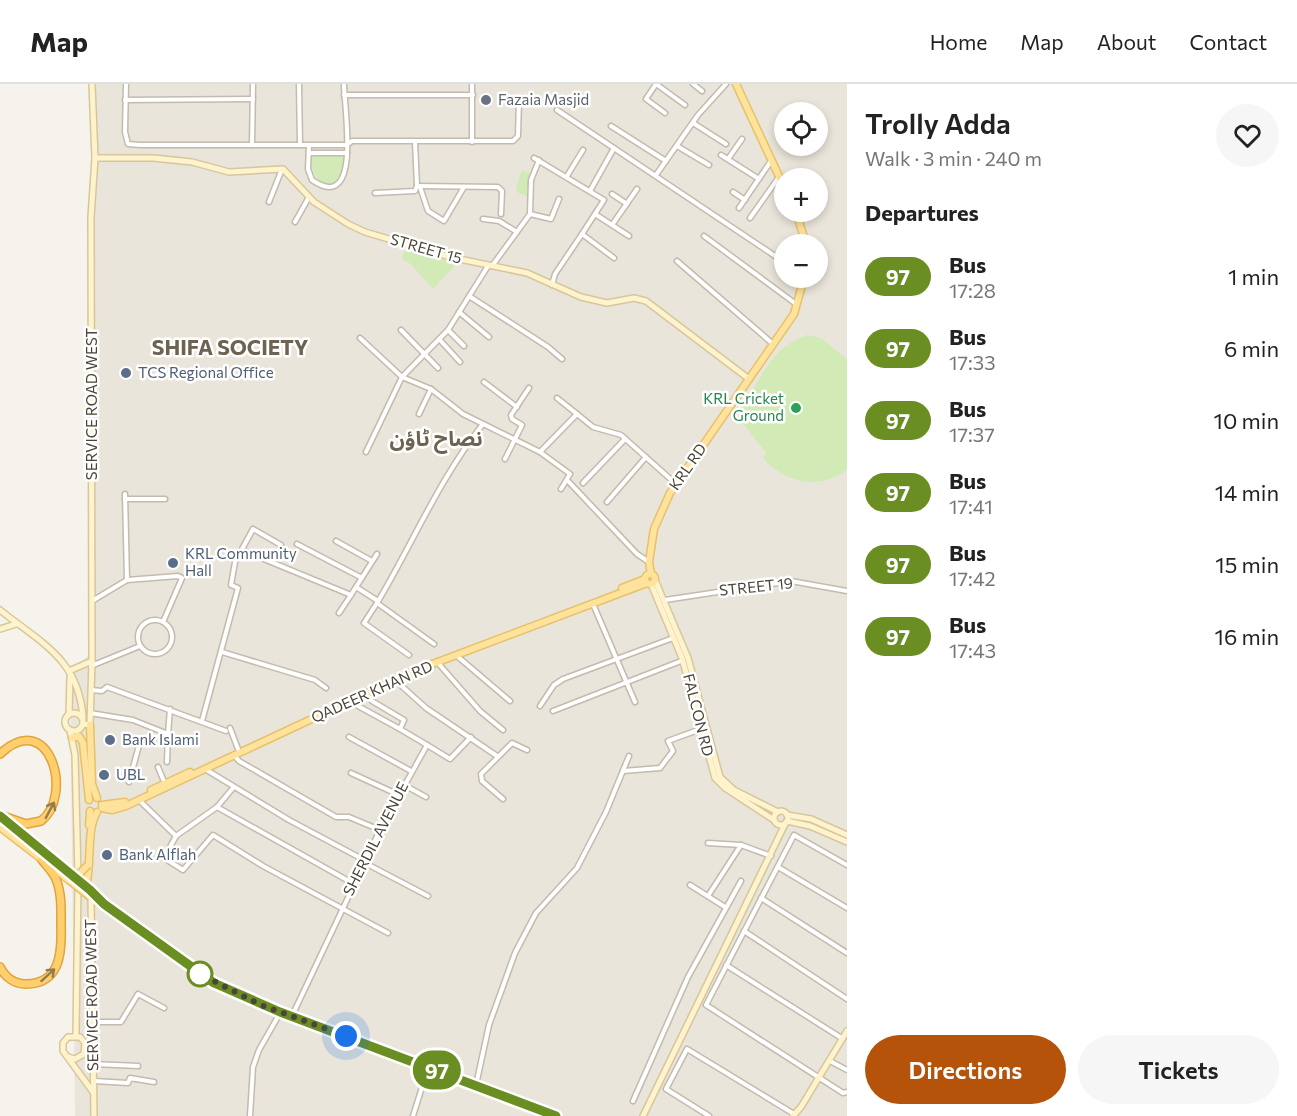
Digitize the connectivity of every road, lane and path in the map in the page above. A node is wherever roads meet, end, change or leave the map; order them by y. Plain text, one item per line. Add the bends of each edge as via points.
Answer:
1 (92, 84) edge
2 (126, 84) edge
3 (253, 84) edge
4 (299, 84) edge
5 (344, 84) edge
6 (472, 84) edge
7 (655, 84) edge
8 (693, 84) edge
9 (726, 84) edge
10 (736, 84) edge
11 (702, 91) dead end
12 (344, 95) junction
13 (473, 95) junction
14 (253, 99) junction
15 (519, 99) dead end
16 (125, 100) junction
17 (685, 105) dead end
18 (556, 110) dead end
19 (665, 113) dead end
20 (693, 123) junction
21 (611, 126) dead end
22 (742, 139) dead end
23 (415, 142) junction
24 (472, 142) junction
25 (726, 144) dead end
26 (252, 145) junction
27 (300, 145) junction
28 (346, 145) junction
29 (309, 146) junction
30 (677, 146) junction
31 (614, 148) junction
32 (583, 150) dead end
33 (310, 153) junction
34 (346, 153) junction
35 (721, 155) dead end
36 (95, 158) junction
37 (534, 158) dead end
38 (728, 159) junction
39 (539, 160) junction
40 (772, 160) junction
41 (666, 161) junction
42 (709, 165) dead end
43 (776, 168) edge
44 (283, 169) junction
45 (656, 175) junction
46 (567, 176) junction
47 (759, 179) junction
48 (774, 183) edge
49 (419, 186) junction
50 (464, 187) junction
51 (637, 189) dead end
52 (590, 190) junction
53 (733, 192) dead end
54 (375, 193) dead end
55 (612, 194) dead end
56 (309, 197) junction
57 (559, 199) dead end
58 (745, 200) junction
59 (269, 202) dead end
60 (627, 204) junction
61 (739, 208) dead end
62 (501, 214) dead end
63 (530, 214) junction
64 (595, 214) junction
65 (750, 218) dead end
66 (483, 219) dead end
67 (295, 222) dead end
68 (612, 225) junction
69 (517, 232) junction
70 (582, 234) junction
71 (629, 236) dead end
72 (704, 236) dead end
73 (774, 255) edge
74 (614, 258) dead end
75 (677, 261) dead end
76 (490, 266) junction
77 (552, 286) junction
78 (801, 288) edge
79 (469, 296) junction
80 (797, 304) junction
81 (459, 312) junction
82 (401, 330) dead end
83 (448, 330) junction
84 (489, 337) dead end
85 (360, 338) dead end
86 (439, 339) junction
87 (773, 344) junction
88 (464, 346) dead end
89 (424, 355) junction
90 (562, 359) dead end
91 (459, 362) dead end
92 (438, 368) dead end
93 (402, 377) junction
94 (749, 379) junction
95 (484, 382) dead end
96 (529, 388) dead end
97 (431, 389) junction
98 (557, 398) dead end
99 (517, 407) junction
100 (419, 414) dead end
101 (577, 414) junction
102 (483, 424) junction
103 (516, 439) junction
104 (625, 439) junction
105 (366, 452) dead end
106 (540, 452) junction
107 (646, 457) junction
108 (505, 459) dead end
109 (568, 481) junction
110 (583, 483) dead end
111 (676, 484) junction
112 (561, 489) dead end
113 (165, 500) dead end
114 (607, 502) dead end
115 (336, 541) dead end
116 (297, 544) dead end
117 (281, 545) dead end
118 (242, 550) junction
119 (377, 554) dead end
120 (372, 561) junction
121 (649, 562) junction
122 (362, 578) junction
123 (127, 580) junction
124 (650, 580) junction
125 (356, 587) junction
126 (847, 591) edge
127 (351, 595) junction
128 (665, 600) junction
129 (91, 601) junction
130 (377, 602) junction
131 (592, 604) junction
132 (0, 610) edge
133 (339, 613) dead end
134 (163, 622) junction
135 (18, 624) junction
136 (0, 629) edge
137 (673, 638) dead end
138 (434, 644) dead end
139 (140, 646) junction
140 (222, 652) junction
141 (409, 655) dead end
142 (456, 655) junction
143 (617, 660) junction
144 (681, 661) dead end
145 (437, 662) junction
146 (90, 664) junction
147 (71, 672) junction
148 (395, 680) junction
149 (625, 681) junction
150 (326, 688) dead end
151 (91, 690) junction
152 (366, 693) junction
153 (352, 699) junction
154 (510, 701) dead end
155 (635, 702) dead end
156 (540, 706) dead end
157 (170, 709) junction
158 (554, 711) dead end
159 (90, 713) junction
160 (69, 715) junction
161 (201, 721) junction
162 (85, 722) junction
163 (400, 729) junction
164 (70, 730) junction
165 (503, 730) dead end
166 (698, 730) dead end
167 (168, 734) junction
168 (349, 737) dead end
169 (471, 737) junction
170 (72, 738) junction
171 (147, 740) dead end
172 (427, 746) junction
173 (527, 750) dead end
174 (236, 752) junction
175 (0, 754) edge
176 (497, 756) junction
177 (629, 756) dead end
178 (167, 762) dead end
179 (158, 767) dead end
180 (205, 769) junction
181 (411, 771) junction
182 (623, 771) junction
183 (351, 773) dead end
184 (129, 782) dead end
185 (165, 784) junction
186 (404, 785) junction
187 (232, 788) junction
188 (399, 795) junction
189 (426, 796) dead end
190 (98, 798) junction
191 (89, 800) junction
192 (139, 800) junction
193 (502, 800) dead end
194 (217, 807) junction
195 (98, 809) junction
196 (778, 812) junction
197 (0, 815) edge
198 (787, 819) junction
199 (776, 822) junction
200 (0, 827) edge
201 (380, 830) junction
202 (782, 834) junction
203 (847, 835) edge
204 (176, 836) junction
205 (847, 842) edge
206 (708, 843) dead end
207 (741, 845) junction
208 (771, 856) junction
209 (42, 860) junction
210 (365, 862) junction
211 (847, 865) edge
212 (778, 867) junction
213 (71, 877) junction
214 (741, 881) dead end
215 (354, 884) junction
216 (690, 885) dead end
217 (89, 892) junction
218 (428, 896) dead end
219 (708, 896) junction
220 (761, 898) junction
221 (342, 907) junction
222 (725, 907) junction
223 (847, 908) edge
224 (744, 931) junction
225 (388, 933) dead end
226 (847, 953) edge
227 (726, 965) junction
228 (0, 967) edge
229 (847, 999) edge
230 (164, 1008) dead end
231 (280, 1012) junction
232 (291, 1016) junction
233 (93, 1022) junction
234 (847, 1032) edge
235 (76, 1035) junction
236 (843, 1039) junction
237 (86, 1047) junction
238 (68, 1057) junction
239 (830, 1061) junction
240 (93, 1062) junction
241 (138, 1066) dead end
242 (429, 1067) junction
243 (847, 1070) edge
244 (819, 1078) junction
245 (94, 1081) junction
246 (154, 1082) dead end
247 (476, 1085) junction
248 (94, 1092) junction
249 (847, 1092) edge
250 (633, 1101) dead end
251 (793, 1115) edge
252 (94, 1116) edge
253 (250, 1116) edge
254 (413, 1116) edge
255 (556, 1116) edge
256 (643, 1116) edge
257 (709, 1116) edge

1 - 36 street, SERVICE ROAD WEST
2 - 16 street
3 - 14 street
4 - 27 street
5 - 12 street
6 - 13 street
7 - 17 street
7 - 19 street via 646,99
8 - 11 street
9 - 20 street
10 - 40 main road
12 - 13 street
12 - 28 street
13 - 24 street
14 - 16 street
14 - 26 street
15 - 24 street via 516,140
16 - 26 street via 128,144
18 - 31 street
20 - 25 street
20 - 30 street
21 - 41 street
22 - 38 street
23 - 24 street
23 - 28 street via 352,141
23 - 49 street
26 - 27 street
27 - 29 street
28 - 29 street
28 - 34 street
29 - 33 street
30 - 41 street
30 - 42 street
31 - 45 street
31 - 52 street
32 - 46 street
33 - 34 street
33 - 34 street via 312,180 325,187 336,186 343,180
35 - 38 street
36 - 44 street via 153,158 234,172
36 - 129 street, SERVICE ROAD WEST via 91,217
37 - 39 street
38 - 47 street
39 - 46 street
39 - 63 street via 531,180
40 - 43 main road
40 - 47 street
41 - 45 street
44 - 56 street, STREET 15
44 - 59 street
45 - 73 street
46 - 52 street
47 - 58 street
48 - 65 street
49 - 50 street
49 - 50 street via 428,211 444,221
49 - 54 street via 407,194
50 - 62 street via 501,188
51 - 60 street
52 - 64 street via 604,200
53 - 58 street
55 - 60 street
56 - 67 street
56 - 76 street, STREET 15 via 365,232
57 - 63 street via 551,219
58 - 61 street
60 - 68 street
63 - 69 street
64 - 68 street
64 - 70 street
66 - 69 street via 499,221
68 - 71 street
69 - 76 street
70 - 74 street
70 - 77 street via 555,274
72 - 80 street
75 - 87 street
76 - 77 street, STREET 15 via 527,273
76 - 79 street
77 - 94 street, STREET 15 via 607,303 646,301
78 - 80 main road, KRL RD
79 - 81 street
79 - 90 street
80 - 87 main road, KRL RD
81 - 83 street
81 - 84 street
82 - 89 street
83 - 86 street
83 - 88 street
85 - 93 street
86 - 89 street
86 - 91 street
87 - 94 main road, KRL RD
89 - 92 street
89 - 93 street
93 - 97 street
93 - 105 street
94 - 111 main road, KRL RD
95 - 99 street
96 - 99 street
97 - 100 street
97 - 102 street
98 - 101 street
99 - 103 street via 511,418 522,425
101 - 104 street via 593,427
101 - 106 street
102 - 103 street
102 - 130 street via 441,483
103 - 106 street
103 - 108 street
104 - 107 street
104 - 110 street
106 - 109 street via 570,474
107 - 111 street
107 - 114 street
109 - 112 street
109 - 121 street
111 - 121 main road, KRL RD via 659,516
113 - 123 street via 125,496
115 - 120 street
116 - 122 street
117 - 118 street via 253,529
118 - 127 street
118 - 140 street via 231,578 231,585 238,588
119 - 120 street
120 - 122 street
121 - 124 main road, KRL RD
122 - 125 street
123 - 129 street
123 - 134 street via 182,578
124 - 128 street, FALCON RD
124 - 131 main road, QADEER KHAN RD
124 - 174 main road, QADEER KHAN RD via 413,668
124 - 199 street, FALCON RD via 682,658 715,778 725,789
125 - 127 street
125 - 130 street
126 - 128 street, STREET 19 via 791,581
127 - 133 street
128 - 196 street, FALCON RD via 688,658 720,777 734,790
129 - 146 street, SERVICE ROAD WEST
130 - 138 street
130 - 141 street via 364,623
131 - 142 main road, QADEER KHAN RD
131 - 143 street
132 - 135 street
134 - 139 street via 153,620 141,627
134 - 139 street via 173,635 169,648 158,655
135 - 136 street
135 - 147 street via 50,647
137 - 143 street
139 - 146 street
140 - 150 street via 315,680
140 - 161 street
142 - 145 main road, QADEER KHAN RD
142 - 154 street
143 - 149 street
143 - 156 street via 563,679
144 - 149 street
145 - 148 main road, QADEER KHAN RD
145 - 165 street via 480,711
146 - 147 street
146 - 151 street, SERVICE ROAD WEST
147 - 160 street
147 - 162 street
148 - 152 main road, QADEER KHAN RD
148 - 169 street via 426,708
149 - 155 street
149 - 158 street
151 - 157 street via 102,691 107,687
151 - 159 street, SERVICE ROAD WEST
152 - 153 main road, QADEER KHAN RD
152 - 163 street via 372,701 404,720
153 - 163 street
153 - 174 main road, QADEER KHAN RD
157 - 161 street
157 - 167 street
159 - 162 street, SERVICE ROAD WEST
159 - 167 street via 133,720
160 - 162 street via 77,713
160 - 164 street via 65,723
161 - 174 street via 228,730
162 - 164 street via 78,730
162 - 190 main road via 92,784
163 - 172 street
164 - 170 street, SERVICE ROAD WEST
166 - 182 street via 668,741 673,751 660,768
167 - 178 street
168 - 181 street
169 - 172 street via 450,759
169 - 176 street
170 - 191 main road via 79,736 83,742
170 - 235 street, SERVICE ROAD WEST via 78,860
171 - 184 street via 141,738
172 - 181 street, SHERDIL AVENUE
173 - 176 street via 513,742
174 - 180 main road, QADEER KHAN RD
174 - 185 main road, QADEER KHAN RD
174 - 201 street via 239,762 336,817 349,817
197 -> 175 highway via 26,824 42,821 55,802 56,785 52,761 38,742 19,741
176 - 193 street via 480,778
177 - 182 street
179 - 185 street
180 - 187 street
180 - 192 main road, QADEER KHAN RD
181 - 186 street, SHERDIL AVENUE
182 - 247 street via 577,868 536,913 514,953 489,1025
183 - 188 street
185 - 195 main road, QADEER KHAN RD via 124,803
186 - 188 street, SHERDIL AVENUE
186 - 189 street
187 - 194 street
187 - 210 street
188 - 201 street, SHERDIL AVENUE
190 - 191 main road
190 - 195 main road
191 - 195 main road
192 - 195 main road, QADEER KHAN RD via 118,809
192 - 204 street
194 - 204 street
194 - 215 street
195 - 213 main road, bridge via 88,865
195 - 217 main road via 92,822
196 - 198 street, FALCON RD
196 - 199 street
197 - 213 main road
198 - 199 street
198 - 202 street
198 - 203 street via 811,819
198 - 205 street
199 - 202 street
200 - 209 main road
201 - 210 street, SHERDIL AVENUE
202 - 208 street
204 - 221 street via 164,858 183,870 213,835
206 - 207 street
207 - 208 street
207 - 219 street
208 - 256 street
209 - 213 main road
228 -> 209 highway via 21,984 39,983 56,969 62,941 62,911 56,879
210 - 215 street, SHERDIL AVENUE
210 - 218 street
211 - 212 street via 796,834
212 - 220 street
212 - 223 street
213 - 217 main road, bridge
213 - 217 main road, bridge
214 - 222 street
215 - 221 street, SHERDIL AVENUE
216 - 219 street
217 - 231 main road via 214,983
217 - 233 street, SERVICE ROAD WEST
219 - 222 street
220 - 224 street
220 - 226 street
221 - 225 street
221 - 232 street, SHERDIL AVENUE
222 - 250 street via 688,977
224 - 227 street
224 - 229 street
227 - 236 street
227 - 244 street via 706,1005
230 - 233 street via 138,994 121,1022
231 - 232 main road
231 - 253 street via 253,1067
232 - 242 main road
233 - 240 street, SERVICE ROAD WEST
234 - 236 street
235 - 237 street
235 - 238 street via 63,1043
236 - 239 street
237 - 238 street via 81,1057
237 - 240 street
238 - 248 street, SERVICE ROAD WEST
239 - 243 street
239 - 244 street
240 - 241 street
240 - 245 street, SERVICE ROAD WEST
242 - 247 main road
242 - 254 street
244 - 249 street
244 - 251 street
245 - 246 street via 128,1083 130,1077
245 - 248 street, SERVICE ROAD WEST
247 - 255 main road
248 - 252 street, SERVICE ROAD WEST
251 - 257 street via 687,1049 666,1089

